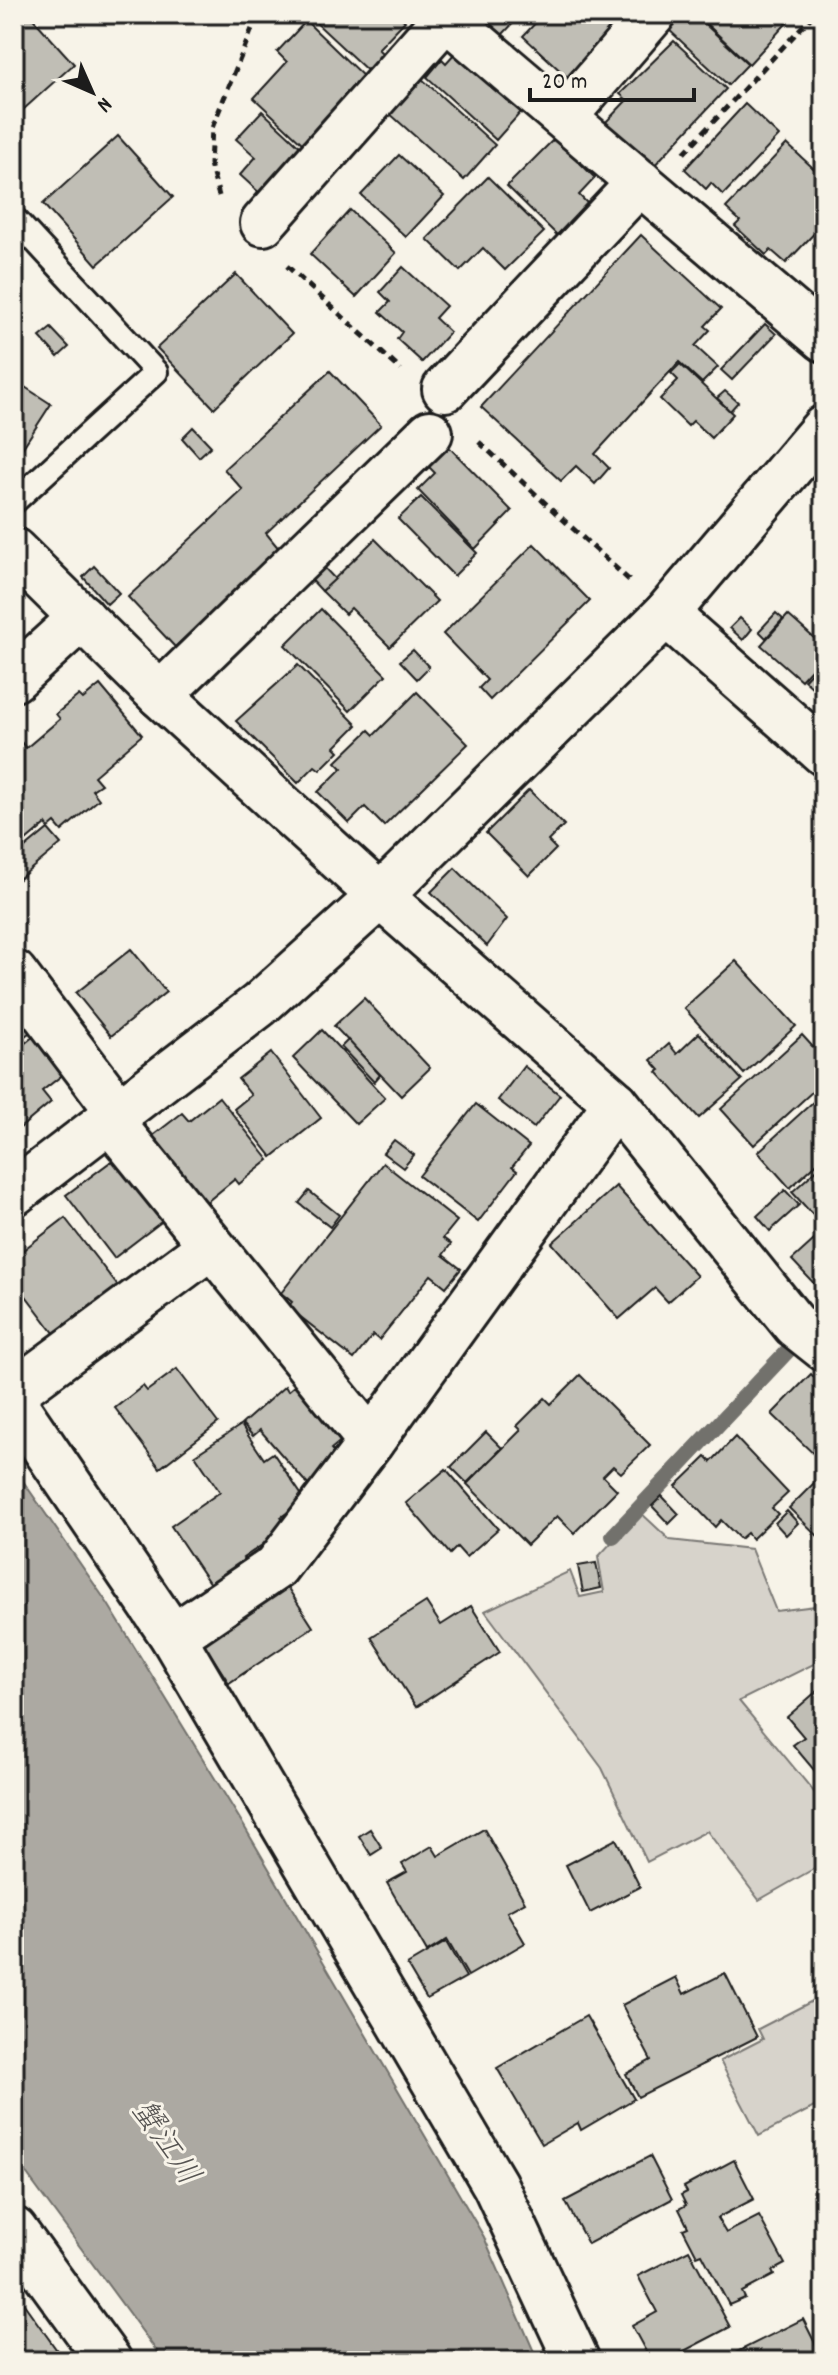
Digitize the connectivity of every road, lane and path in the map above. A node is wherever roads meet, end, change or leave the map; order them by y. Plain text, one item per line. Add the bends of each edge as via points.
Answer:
1 (258, 14) edge
2 (653, 14) edge
3 (814, 14) edge
4 (444, 16) edge
5 (564, 117) junction
6 (645, 186) junction
7 (14, 218) edge
8 (256, 229) junction
9 (824, 339) edge
10 (428, 384) joint
11 (824, 428) edge
12 (451, 434) joint
13 (14, 502) edge
14 (14, 551) edge
15 (666, 614) junction
16 (82, 617) junction
17 (14, 679) edge
18 (160, 695) junction
19 (824, 753) edge
20 (380, 896) junction
21 (14, 973) edge
22 (616, 1103) junction
23 (114, 1115) junction
24 (14, 1193) edge
25 (211, 1246) junction
26 (824, 1348) edge
27 (14, 1392) edge
28 (14, 1403) edge
29 (371, 1442) junction
30 (173, 1637) junction
31 (14, 2230) edge
32 (95, 2356) edge
33 (577, 2361) edge

1 - 8 path via 212,128 210,164 219,196
2 - 5 street
3 - 6 path
4 - 5 street
4 - 8 street
5 - 6 street
6 - 9 street
6 - 10 street
7 - 13 lane via 156,372
8 - 10 path
11 - 15 street
12 - 15 path
12 - 18 street
14 - 16 street
15 - 19 street
15 - 20 street
16 - 17 street
16 - 18 street
18 - 20 street
20 - 22 street
20 - 23 street via 259,1005
21 - 23 street
22 - 26 street via 795,1325
22 - 29 street
23 - 24 street
23 - 25 street
25 - 27 street
25 - 29 street
28 - 30 street
29 - 30 street via 276,1567
30 - 33 street via 495,2185
31 - 32 street

